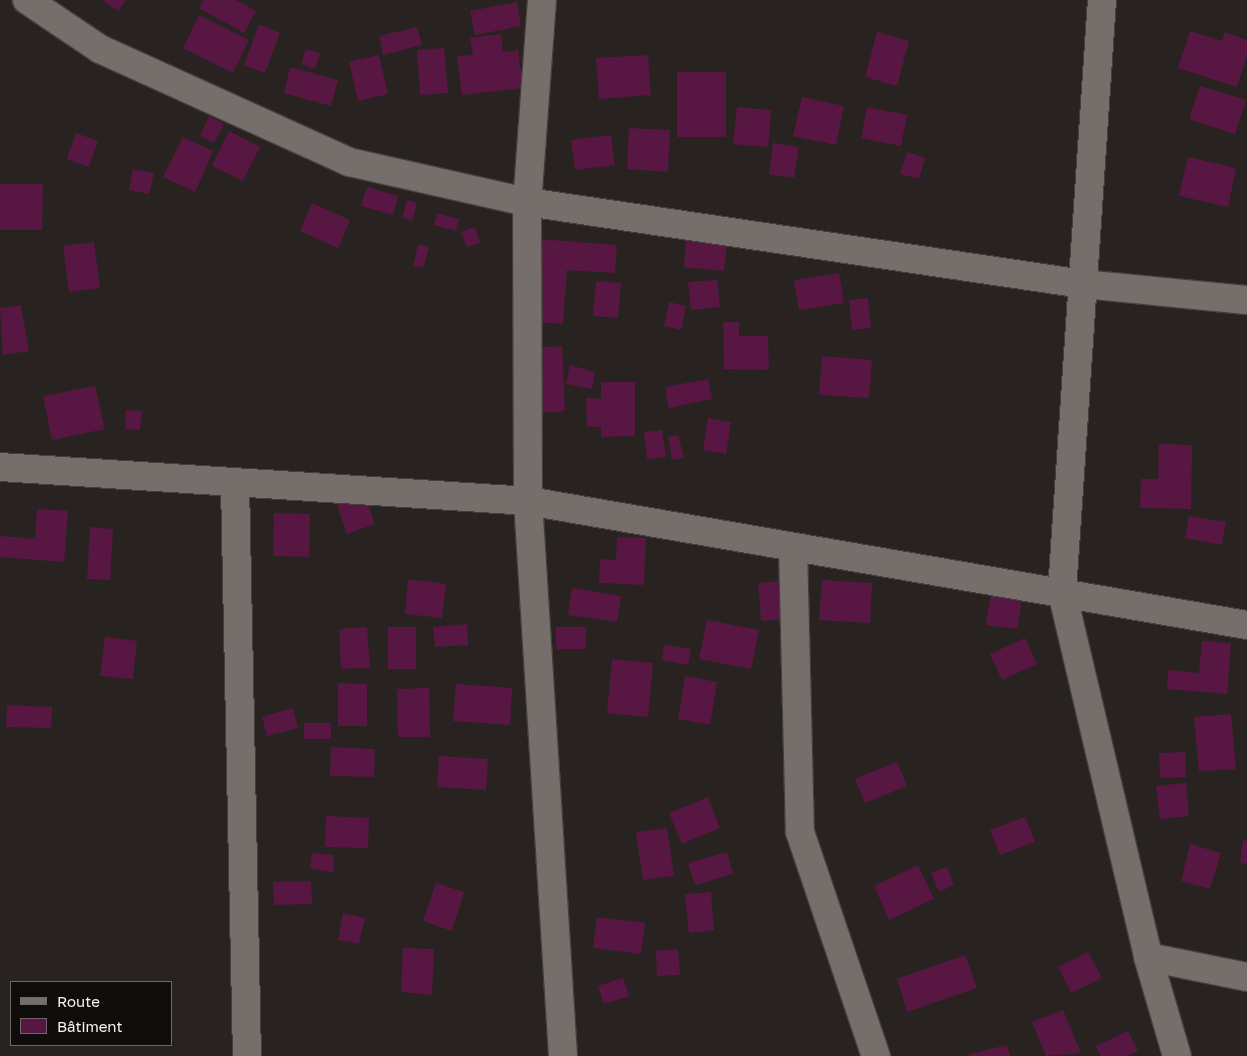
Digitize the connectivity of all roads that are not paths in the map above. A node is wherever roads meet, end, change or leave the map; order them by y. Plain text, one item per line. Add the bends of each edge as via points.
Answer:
1 (27, 0) edge
2 (542, 0) edge
3 (1102, 0) edge
4 (527, 202) junction
5 (1084, 284) junction
6 (1247, 300) edge
7 (0, 467) edge
8 (235, 484) junction
9 (528, 501) junction
10 (793, 548) junction
11 (1062, 592) junction
12 (1247, 625) edge
13 (1148, 957) junction
14 (1247, 977) edge
15 (247, 1055) dead end
16 (563, 1056) edge
17 (876, 1056) edge
18 (1177, 1056) edge

1 - 4 street via 100,49 348,162
2 - 4 street
3 - 5 street
4 - 5 street
4 - 9 street
5 - 6 street
5 - 11 street
7 - 8 street
8 - 9 street
8 - 15 street
9 - 10 street
9 - 16 street
10 - 11 street
10 - 17 street via 800,832
11 - 12 street
11 - 13 street
13 - 14 street
13 - 18 street

